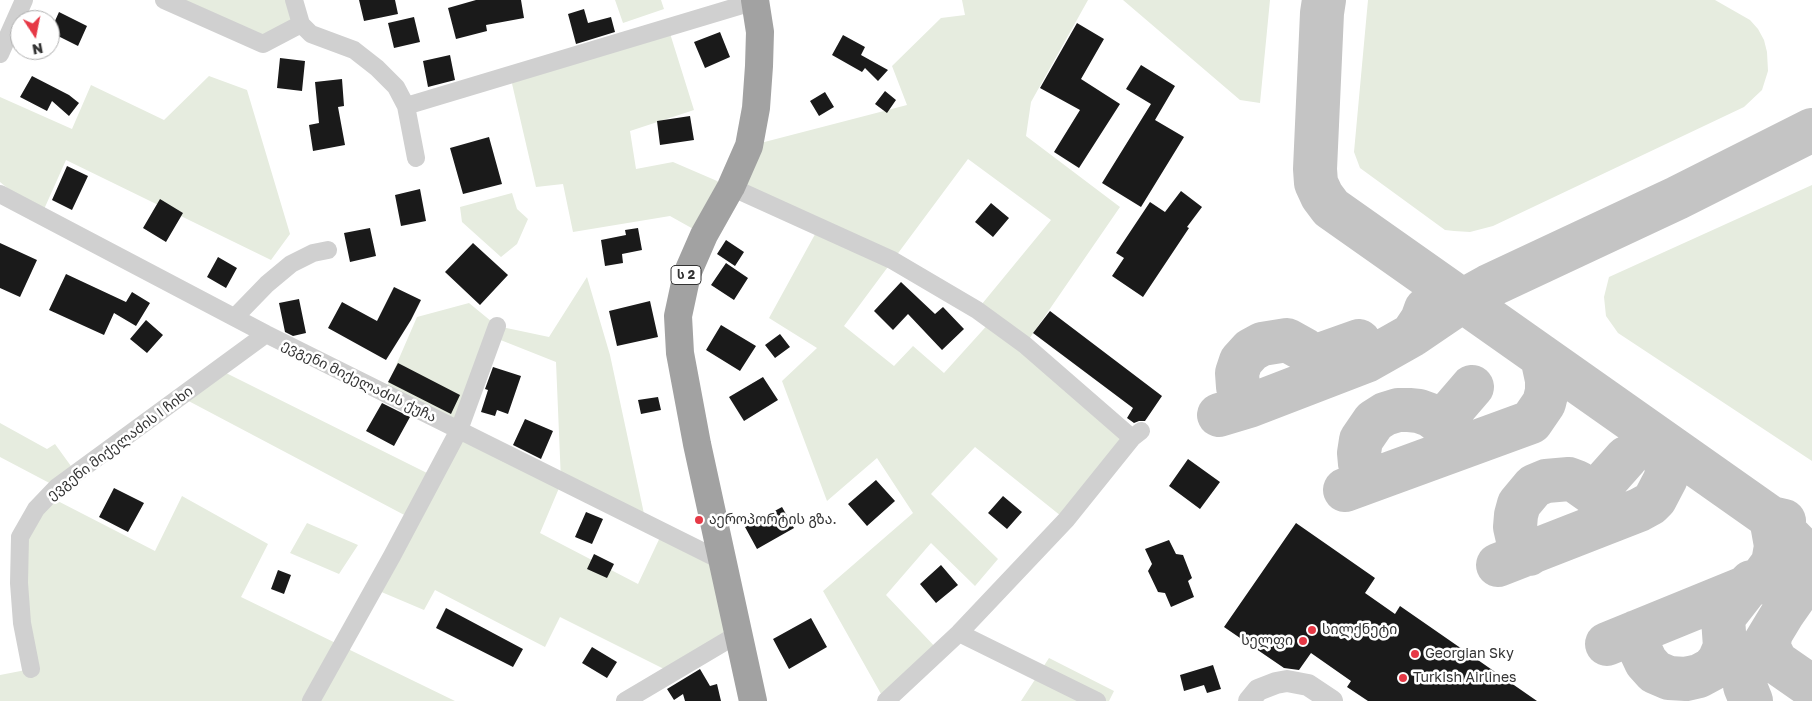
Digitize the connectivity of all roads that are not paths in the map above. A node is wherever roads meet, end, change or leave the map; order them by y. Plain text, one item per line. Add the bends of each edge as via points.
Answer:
1 (24, 0) edge
2 (164, 0) edge
3 (294, 0) edge
4 (756, 0) edge
5 (301, 24) junction
6 (0, 54) edge
7 (406, 106) junction
8 (416, 158) dead end
9 (731, 187) junction
10 (0, 194) edge
11 (328, 250) dead end
12 (234, 318) junction
13 (497, 326) dead end
14 (266, 334) junction
15 (459, 430) junction
16 (722, 561) junction
17 (959, 633) junction
18 (738, 634) junction
19 (31, 669) dead end
20 (311, 701) edge
21 (625, 701) edge
22 (753, 701) edge
23 (886, 701) edge
24 (1098, 701) edge
25 (1248, 701) edge
26 (1332, 701) edge

1 - 6 street
2 - 5 street via 263,44
3 - 5 street
4 - 7 street
4 - 9 highway, ს 2 via 760,32 756,108 749,146
5 - 7 street via 311,34 354,50 396,87
7 - 8 street
9 - 16 highway, ს 2 via 686,274 678,316 680,353
9 - 17 street via 892,260 977,310 1136,434 1066,520
10 - 12 street, ევგენი მიქელაძის ქუჩა
11 - 12 street via 313,253 291,264
12 - 14 street, ევგენი მიქელაძის ქუჩა
13 - 15 street
14 - 15 street, ევგენი მიქელაძის ქუჩა
14 - 19 street, ევგენი მიქელაძის I ჩიხი via 57,487 36,509 20,537 19,591
15 - 16 street, ევგენი მიქელაძის ქუჩა
15 - 20 street
16 - 18 highway, ს 2
17 - 23 street
17 - 24 street
18 - 21 street
18 - 22 highway, ს 2
25 - 26 street via 1258,690 1286,681 1308,685

